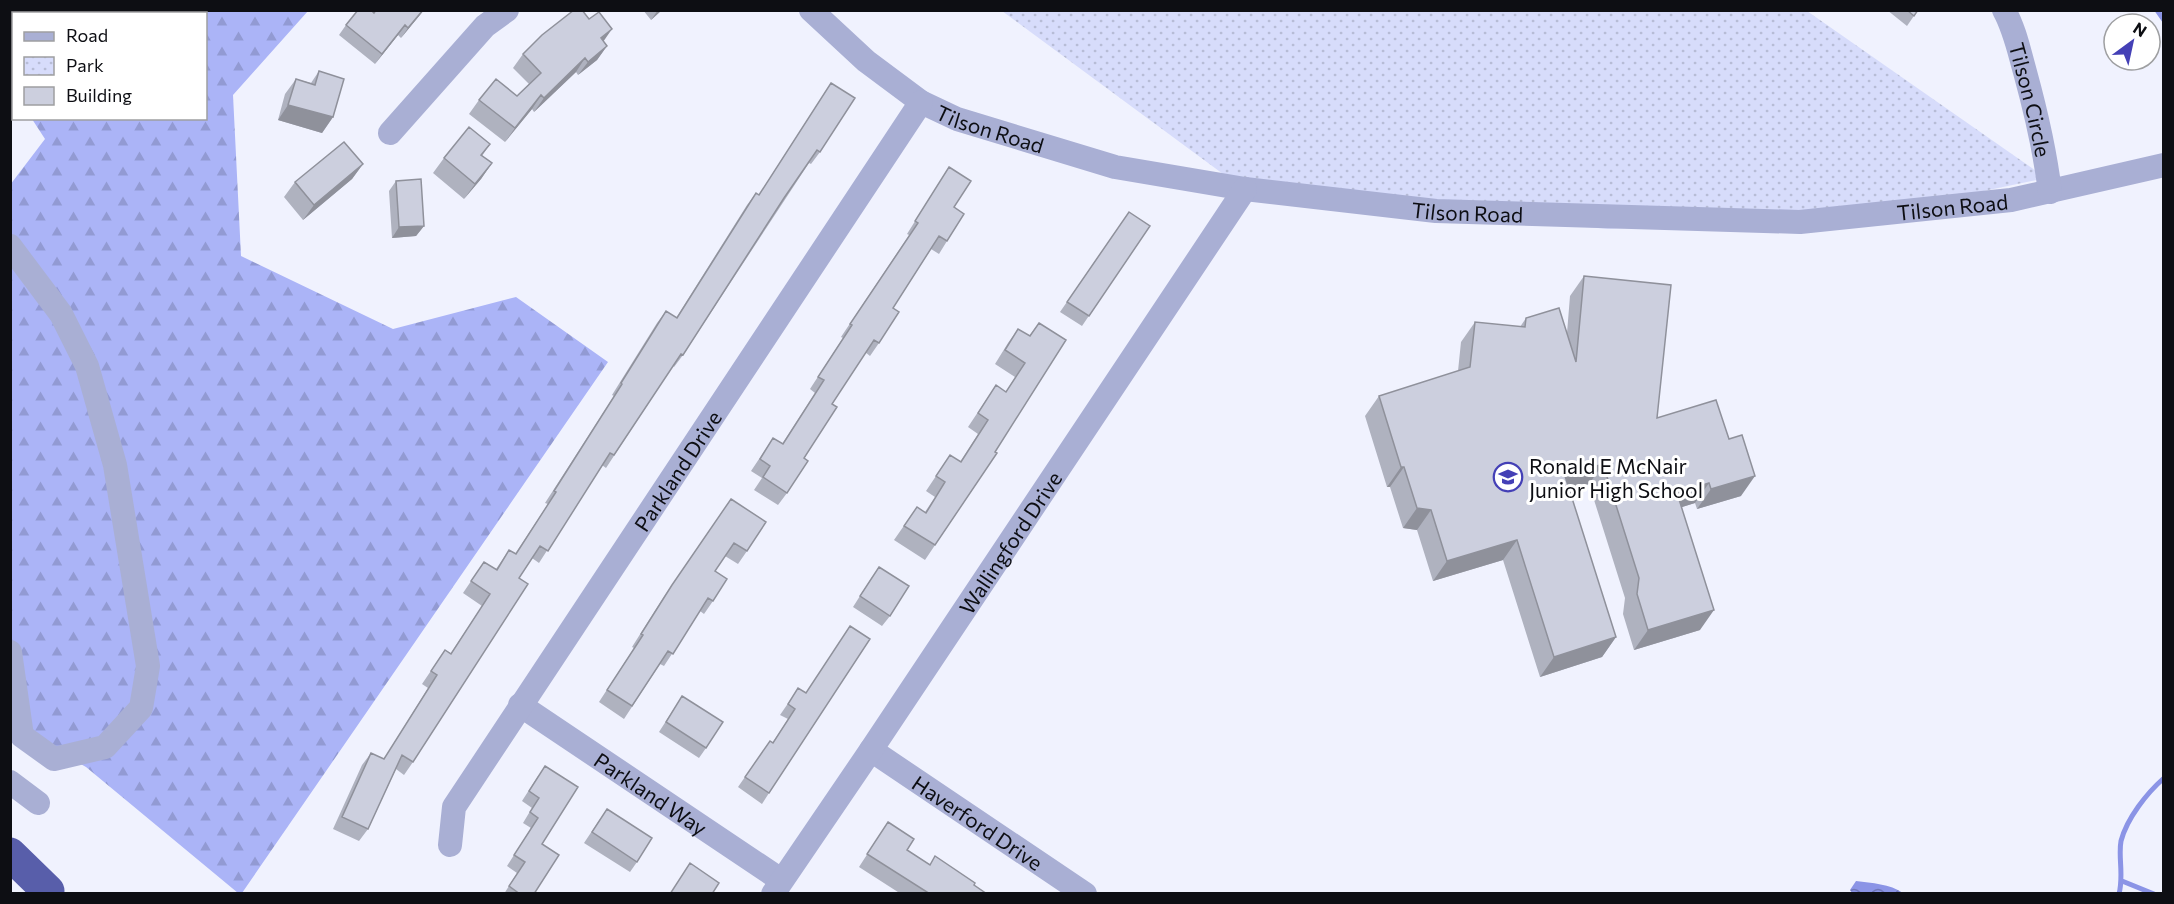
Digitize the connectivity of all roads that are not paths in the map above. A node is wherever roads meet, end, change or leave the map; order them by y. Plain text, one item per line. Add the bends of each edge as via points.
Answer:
1 (507, 10) edge
2 (811, 10) edge
3 (2004, 10) edge
4 (921, 102) junction
5 (390, 132) dead end
6 (2163, 165) edge
7 (1245, 189) junction
8 (2050, 192) junction
9 (10, 246) edge
10 (10, 652) edge
11 (520, 705) junction
12 (15, 719) edge
13 (871, 750) junction
14 (10, 782) edge
15 (38, 803) dead end
16 (450, 845) dead end
17 (10, 854) edge
18 (10, 866) edge
19 (777, 887) edge
20 (49, 892) edge
21 (1085, 894) edge

1 - 5 street via 485,26
2 - 4 street, Tilson Road via 866,61
3 - 8 street, Tilson Circle via 2012,24 2030,91
4 - 7 street, Tilson Road via 957,119 1115,167
4 - 11 street, Parkland Drive
6 - 8 street, Tilson Road
7 - 8 street, Tilson Road via 1436,211 1800,222 2011,200
7 - 13 street, Wallingford Drive
9 - 12 street via 61,315 87,366 115,465 148,666 141,708 105,747 54,759 22,736
10 - 12 street
11 - 16 street, Parkland Drive via 454,807
11 - 19 street, Parkland Way
13 - 19 street, Wallingford Drive
13 - 21 street, Haverford Drive
14 - 15 street
17 - 20 highway
18 - 20 highway

